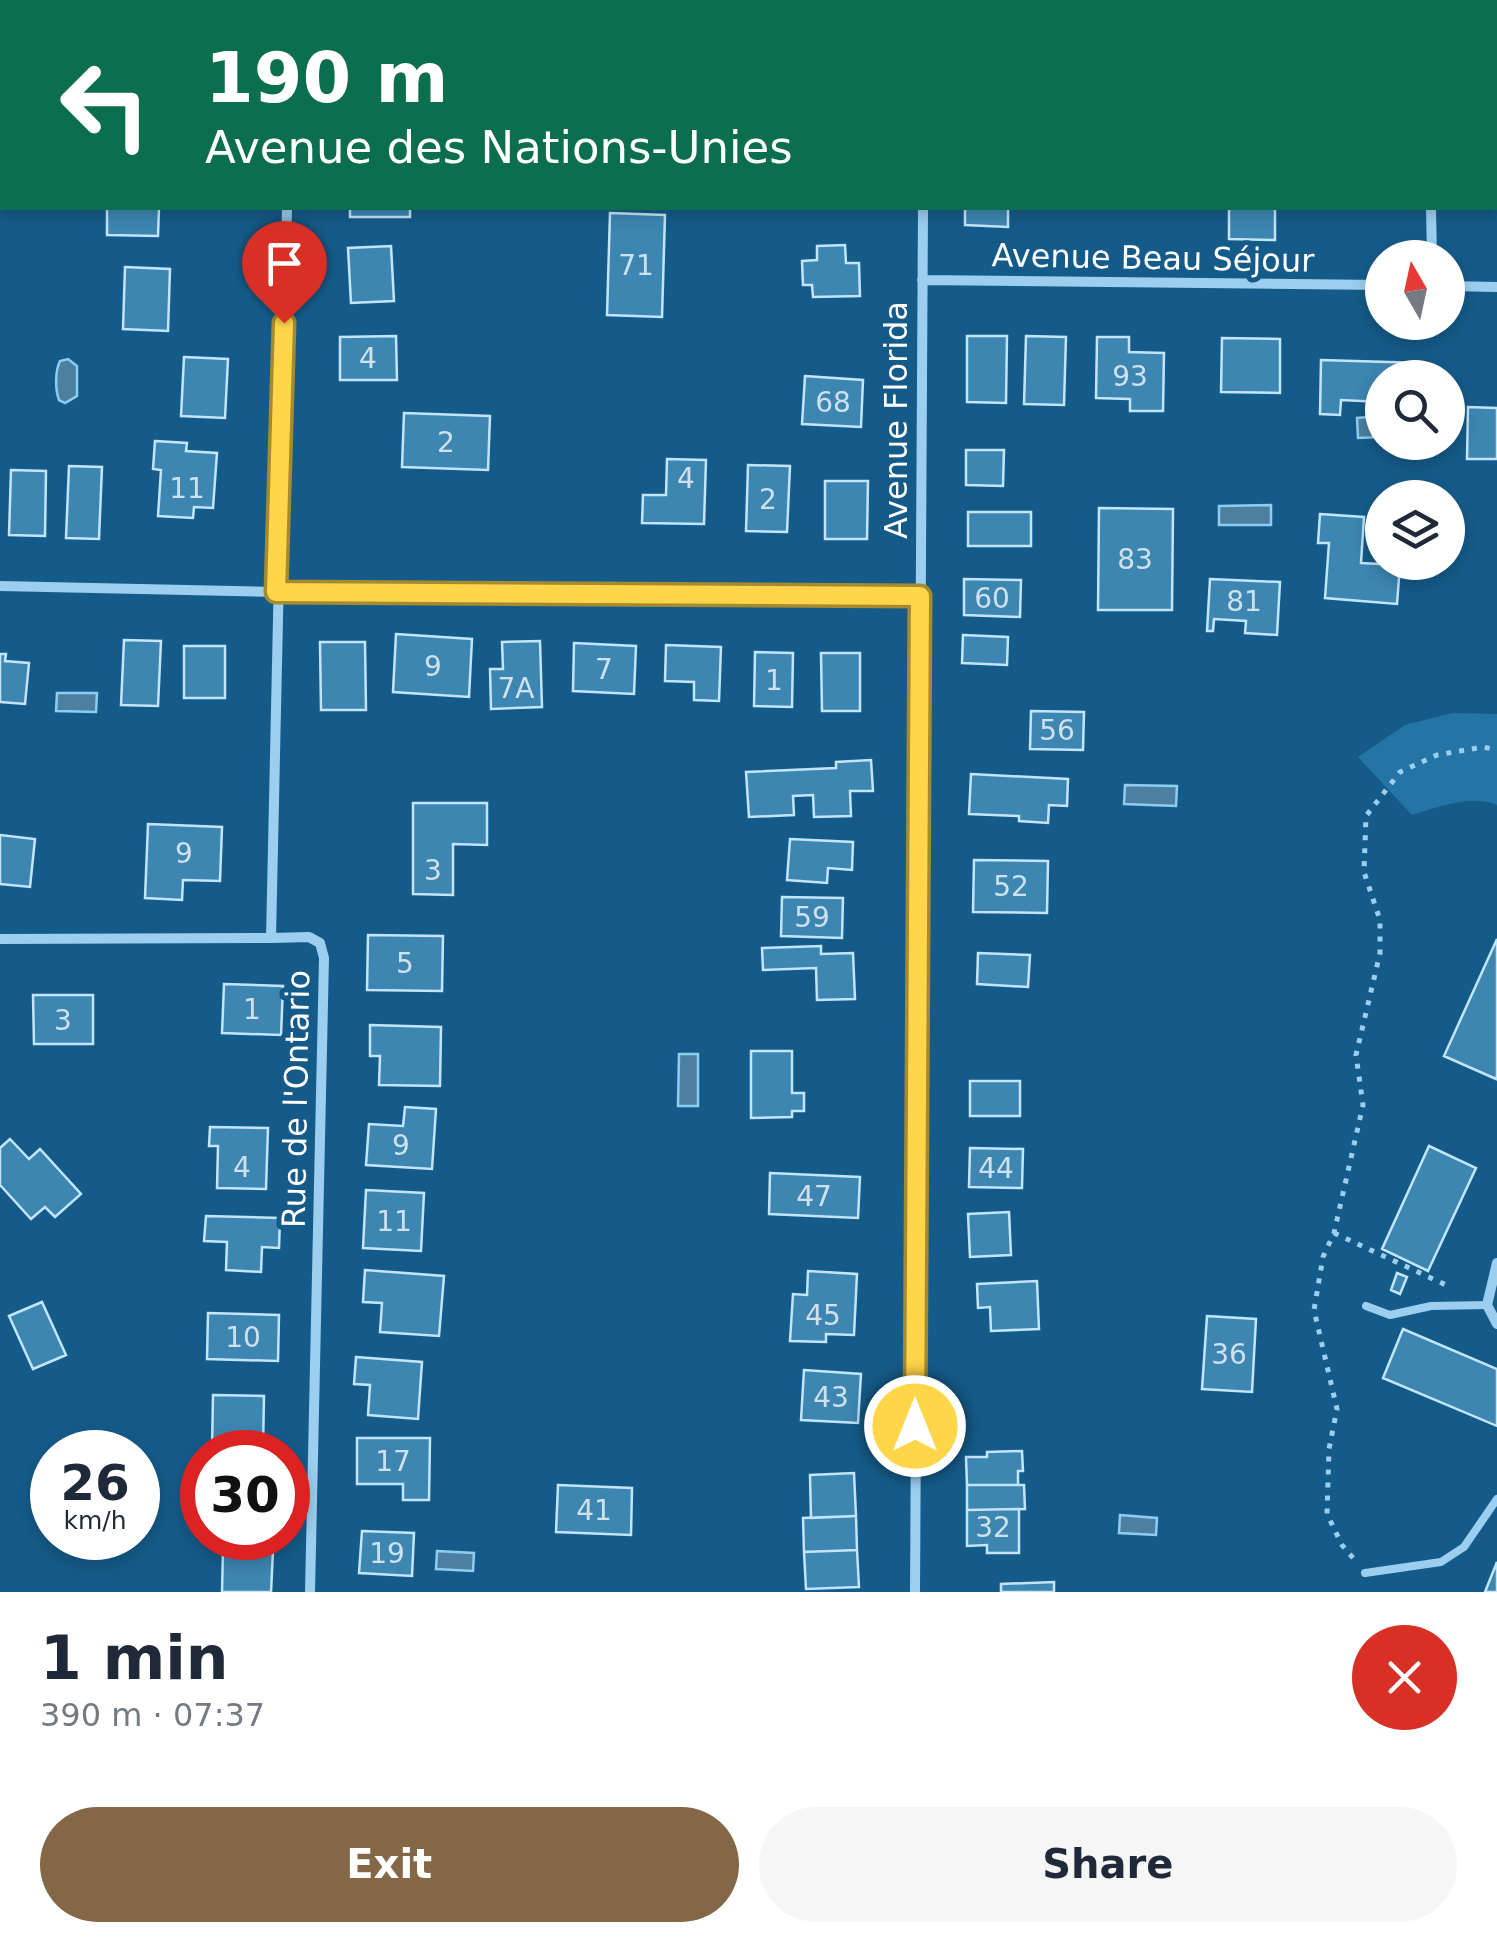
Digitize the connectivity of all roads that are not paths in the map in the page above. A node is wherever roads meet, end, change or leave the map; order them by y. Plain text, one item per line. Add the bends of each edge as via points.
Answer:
1 (287, 210) edge
2 (923, 210) edge
3 (1431, 210) edge
4 (1432, 240) edge
5 (922, 280) junction
6 (1365, 285) edge
7 (1465, 286) edge
8 (1497, 287) edge
9 (0, 586) edge
10 (276, 592) junction
11 (920, 596) junction
12 (271, 938) junction
13 (0, 939) edge
14 (1497, 1262) edge
15 (1487, 1305) junction
16 (1366, 1306) dead end
17 (1497, 1324) edge
18 (1497, 1499) edge
19 (1365, 1573) road end
20 (310, 1592) edge
21 (914, 1592) edge

1 - 10 street, Rue de l'Ontario
2 - 5 street, Avenue Florida
3 - 4 street
5 - 6 street, Avenue Beau Séjour
5 - 11 street, Avenue Florida
7 - 8 street
9 - 10 street
10 - 11 street
10 - 12 street, Rue de l'Ontario
11 - 21 street, Avenue Florida
12 - 13 street
12 - 20 street, Rue de l'Ontario via 309,937 320,943 324,958
14 - 15 street
15 - 16 lane via 1390,1315
15 - 17 street
18 - 19 lane via 1464,1547 1441,1562

